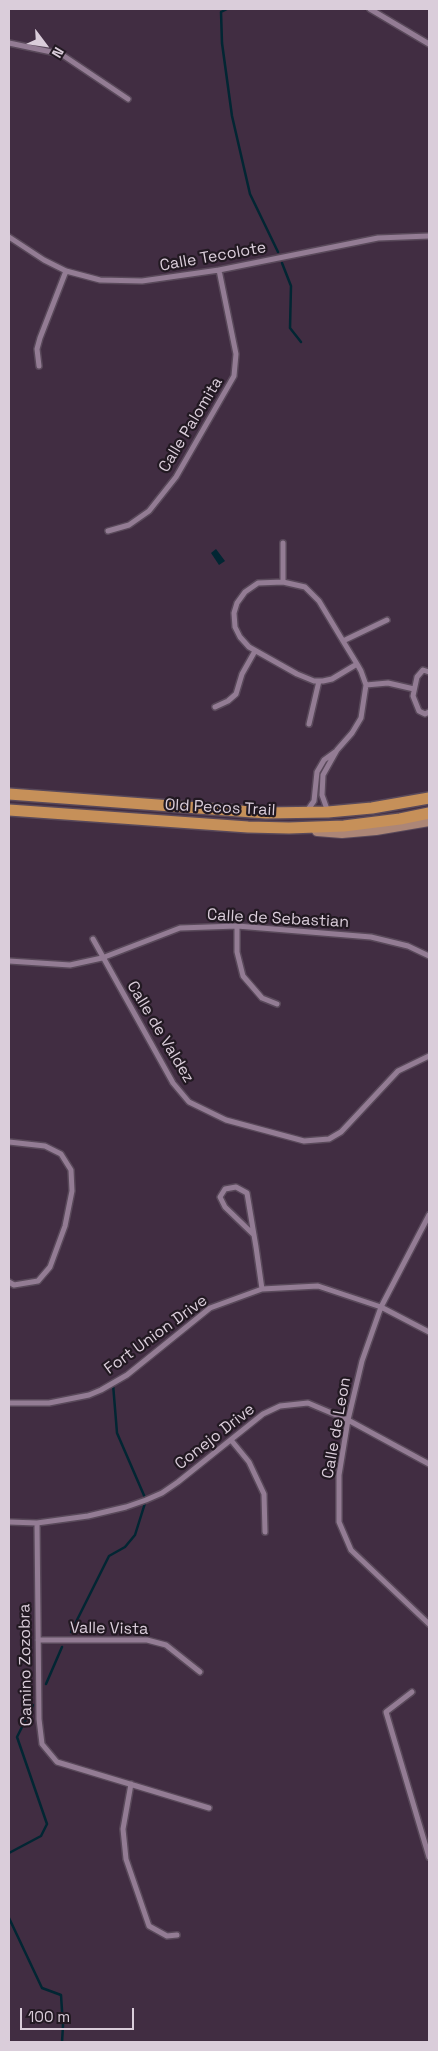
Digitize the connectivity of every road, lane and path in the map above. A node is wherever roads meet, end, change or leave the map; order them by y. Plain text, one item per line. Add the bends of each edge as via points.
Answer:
1 (370, 9) edge
2 (9, 43) edge
3 (429, 44) edge
4 (128, 99) dead end
5 (429, 236) edge
6 (9, 237) edge
7 (219, 270) junction
8 (66, 271) junction
9 (39, 366) dead end
10 (108, 531) dead end
11 (283, 543) dead end
12 (283, 582) junction
13 (387, 620) dead end
14 (343, 641) junction
15 (255, 651) junction
16 (357, 664) junction
17 (429, 672) edge
18 (319, 681) junction
19 (366, 685) junction
20 (414, 689) junction
21 (215, 708) dead end
22 (429, 712) edge
23 (309, 724) dead end
24 (337, 750) junction
25 (9, 794) edge
26 (429, 798) edge
27 (9, 810) edge
28 (328, 812) junction
29 (305, 813) junction
30 (429, 813) edge
31 (429, 821) edge
32 (248, 827) junction
33 (289, 828) junction
34 (237, 926) junction
35 (93, 939) dead end
36 (429, 956) edge
37 (102, 958) junction
38 (9, 961) edge
39 (277, 1004) dead end
40 (429, 1056) edge
41 (9, 1142) edge
42 (429, 1215) edge
43 (254, 1235) junction
44 (9, 1282) edge
45 (262, 1289) junction
46 (381, 1307) junction
47 (429, 1332) edge
48 (9, 1403) edge
49 (348, 1420) junction
50 (231, 1440) junction
51 (429, 1464) edge
52 (9, 1522) edge
53 (37, 1523) junction
54 (265, 1532) dead end
55 (429, 1624) edge
56 (38, 1640) junction
57 (200, 1672) dead end
58 (412, 1692) dead end
59 (131, 1784) junction
60 (209, 1808) dead end
61 (429, 1857) edge
62 (177, 1935) dead end

1 - 3 street
2 - 4 street via 61,54
5 - 7 street, Calle Tecolote via 378,238
6 - 8 street, Calle Tecolote
7 - 8 street, Calle Tecolote via 142,281 100,280
7 - 10 street, Calle Palomita via 236,354 234,376 176,477 148,511 129,525
8 - 9 street via 40,338 37,349
11 - 12 street
12 - 14 street via 310,590
12 - 15 street via 254,585 235,607 236,631
13 - 14 street
14 - 16 street
15 - 18 street via 297,674
15 - 21 street via 242,674 236,694
16 - 18 street via 332,679
16 - 19 street
17 - 20 street via 423,670 419,674
18 - 23 street
19 - 20 street via 388,683
19 - 24 street via 360,718
20 - 22 street via 416,707 423,713
24 - 28 street via 322,778 322,795
24 - 29 street via 320,766 315,777 314,801
25 - 29 main road, Old Pecos Trail
26 - 28 main road, Old Pecos Trail
27 - 32 main road, Old Pecos Trail
28 - 29 main road, Old Pecos Trail
28 - 32 main road via 318,821
30 - 33 main road via 344,826
31 - 33 main road, Old Pecos Trail via 342,833
32 - 33 main road, Old Pecos Trail
34 - 36 street, Calle de Sebastian via 371,938 408,946
34 - 37 street, Calle de Sebastian via 180,928
34 - 39 street via 236,952 243,976 262,998
35 - 37 street, Calle de Valdez
37 - 38 street, Calle de Sebastian via 70,965
37 - 40 street, Calle de Valdez via 173,1083 189,1102 226,1120 304,1141 329,1139 341,1132 398,1071
41 - 44 street via 45,1146 61,1154 71,1170 72,1191 65,1226 50,1267 38,1281 14,1285
42 - 46 street, Calle de Leon
43 - 43 street via 224,1207 220,1197 225,1189 236,1187 247,1193
43 - 45 street
45 - 46 street, Fort Union Drive via 318,1286
45 - 48 street, Fort Union Drive via 210,1308 133,1370 101,1390 50,1403
46 - 47 street, Fort Union Drive
46 - 49 street, Calle de Leon via 362,1361
49 - 50 street, Conejo Drive via 308,1403 280,1406 264,1414
49 - 51 street, Conejo Drive
49 - 55 street, Calle de Leon via 339,1475 339,1522 351,1550
50 - 53 street, Conejo Drive via 178,1482 146,1500 88,1516
50 - 54 street via 249,1462 264,1494
52 - 53 street, Conejo Drive
53 - 56 street, Camino Zozobra
56 - 57 street, Valle Vista via 148,1640 166,1645
56 - 59 street, Camino Zozobra via 42,1744 57,1762
58 - 61 street via 386,1712
59 - 60 street, Camino Zozobra
59 - 62 street via 123,1829 126,1859 149,1926 167,1936

